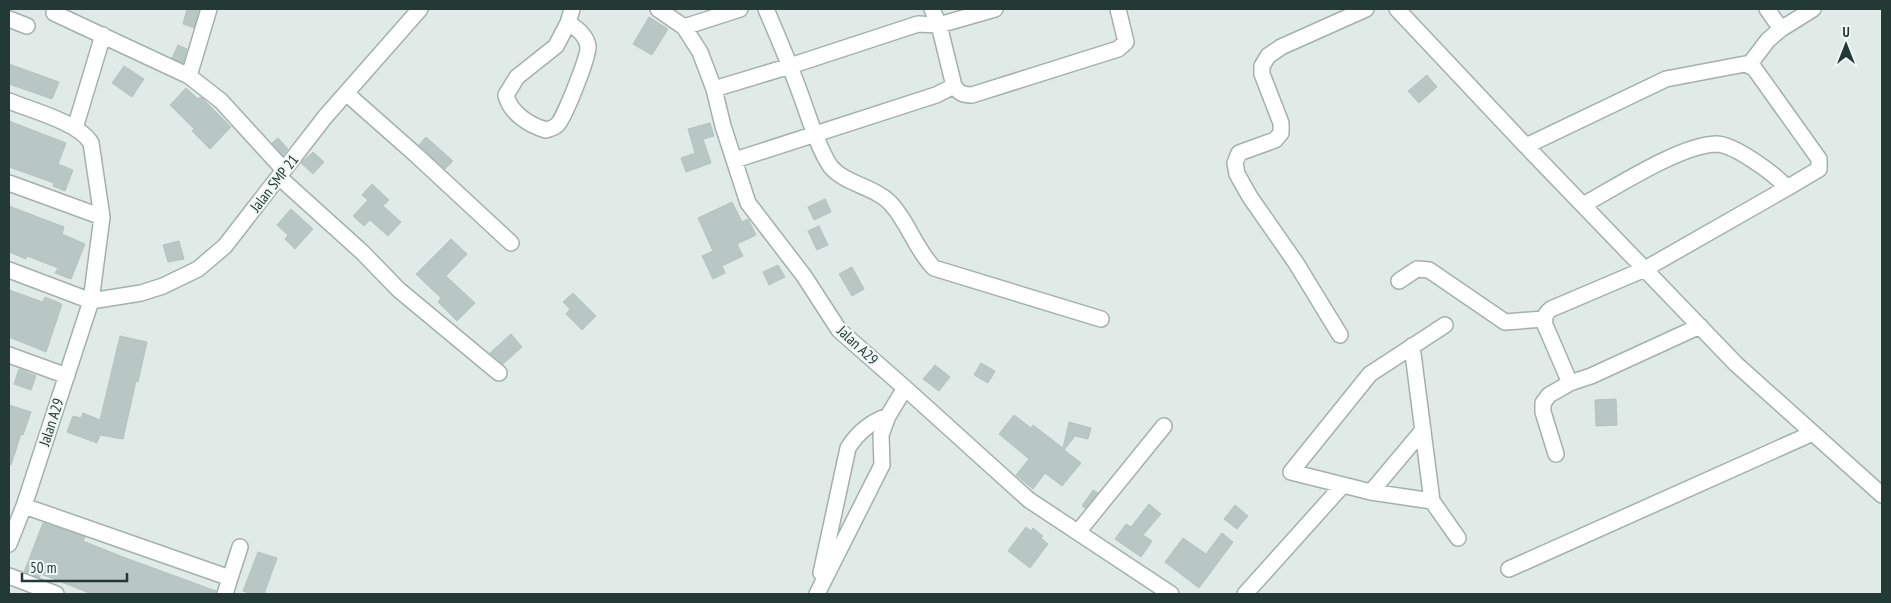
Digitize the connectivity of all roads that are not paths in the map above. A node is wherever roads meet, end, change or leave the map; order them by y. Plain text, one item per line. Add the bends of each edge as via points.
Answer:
1 (209, 9) edge
2 (420, 9) edge
3 (658, 9) edge
4 (740, 9) edge
5 (766, 9) edge
6 (932, 9) edge
7 (995, 9) edge
8 (1118, 9) edge
9 (1366, 9) edge
10 (1398, 9) edge
11 (1767, 9) edge
12 (1813, 9) edge
13 (54, 13) dead end
14 (570, 16) edge
15 (9, 19) edge
16 (918, 24) junction
17 (939, 25) junction
18 (27, 26) dead end
19 (684, 27) junction
20 (1781, 29) junction
21 (103, 35) junction
22 (1749, 65) junction
23 (790, 66) junction
24 (189, 76) junction
25 (954, 86) junction
26 (714, 89) junction
27 (346, 93) junction
28 (9, 102) edge
29 (75, 128) junction
30 (814, 133) junction
31 (1526, 146) junction
32 (736, 160) junction
33 (282, 174) junction
34 (9, 183) edge
35 (1787, 188) junction
36 (1583, 205) junction
37 (102, 217) junction
38 (512, 243) dead end
39 (1645, 269) junction
40 (9, 270) edge
41 (1399, 281) dead end
42 (91, 301) junction
43 (1101, 318) dead end
44 (1544, 318) junction
45 (1445, 325) dead end
46 (1700, 326) junction
47 (1340, 335) dead end
48 (1412, 346) junction
49 (9, 355) edge
50 (499, 373) dead end
51 (67, 376) junction
52 (1570, 383) junction
53 (905, 388) junction
54 (888, 416) junction
55 (1164, 426) dead end
56 (1423, 430) junction
57 (1813, 433) junction
58 (1556, 454) dead end
59 (1343, 485) junction
60 (1371, 492) junction
61 (1882, 495) edge
62 (1432, 501) junction
63 (24, 506) junction
64 (1078, 532) junction
65 (1458, 538) dead end
66 (9, 544) edge
67 (240, 547) dead end
68 (1509, 570) dead end
69 (9, 576) edge
70 (230, 578) junction
71 (56, 594) edge
72 (225, 594) edge
73 (817, 594) edge
74 (1171, 594) edge
75 (1245, 594) edge

1 - 24 street
2 - 27 street, Jalan SMP 21
3 - 19 street, Jalan A29
4 - 19 street
5 - 23 street
6 - 16 street
6 - 17 street
7 - 17 street
8 - 25 street via 1126,42 1118,49 972,95 964,95
9 - 47 street via 1268,56 1262,66 1262,74 1281,123 1281,133 1275,140 1239,153 1235,163 1237,174 1250,197 1300,269
10 - 31 street
11 - 20 street
12 - 20 street
13 - 21 street
14 - 14 street via 556,46 517,77 506,95 508,104 517,115 536,128 546,130 558,125 588,52 587,43
15 - 18 street
16 - 17 street
16 - 23 street
17 - 25 street
19 - 26 street, Jalan A29 via 700,52
20 - 22 street
21 - 24 street
21 - 29 street
22 - 31 street via 1739,64 1666,79
22 - 35 street via 1819,159 1819,169
23 - 26 street
23 - 30 street
24 - 33 street via 221,101
25 - 30 street via 936,95
26 - 32 street, Jalan A29
27 - 33 street, Jalan SMP 21
27 - 38 street
28 - 29 street
29 - 37 street, Jalan A29 via 91,143
30 - 32 street
30 - 43 street via 831,167 891,203 934,268
31 - 36 street
32 - 53 street, Jalan A29 via 748,202 804,276 839,330
33 - 42 street, Jalan SMP 21 via 225,246 198,268 162,286
33 - 50 street via 399,290
34 - 37 street
35 - 36 street via 1772,173 1728,146 1717,144 1674,156
35 - 39 street
36 - 39 street
37 - 42 street, Jalan A29
39 - 44 street via 1552,309
39 - 46 street
40 - 42 street
41 - 44 street via 1417,269 1429,270 1505,322
42 - 51 street, Jalan A29
44 - 52 street
45 - 48 street
46 - 52 street
46 - 57 street via 1736,364
48 - 56 street
48 - 59 street via 1370,374 1292,472
49 - 51 street
51 - 63 street, Jalan A29
52 - 58 street via 1549,395 1543,403
53 - 54 street
53 - 64 street, Jalan A29 via 1029,500
54 - 73 street via 880,435 882,465
54 - 73 street via 857,434 848,448
55 - 64 street
56 - 60 street
56 - 62 street
57 - 61 street
57 - 68 street
59 - 60 street
59 - 75 street
60 - 62 street
62 - 65 street
63 - 66 street, Jalan A29
63 - 70 street
64 - 74 street, Jalan A29
67 - 70 street
69 - 71 street
70 - 72 street

